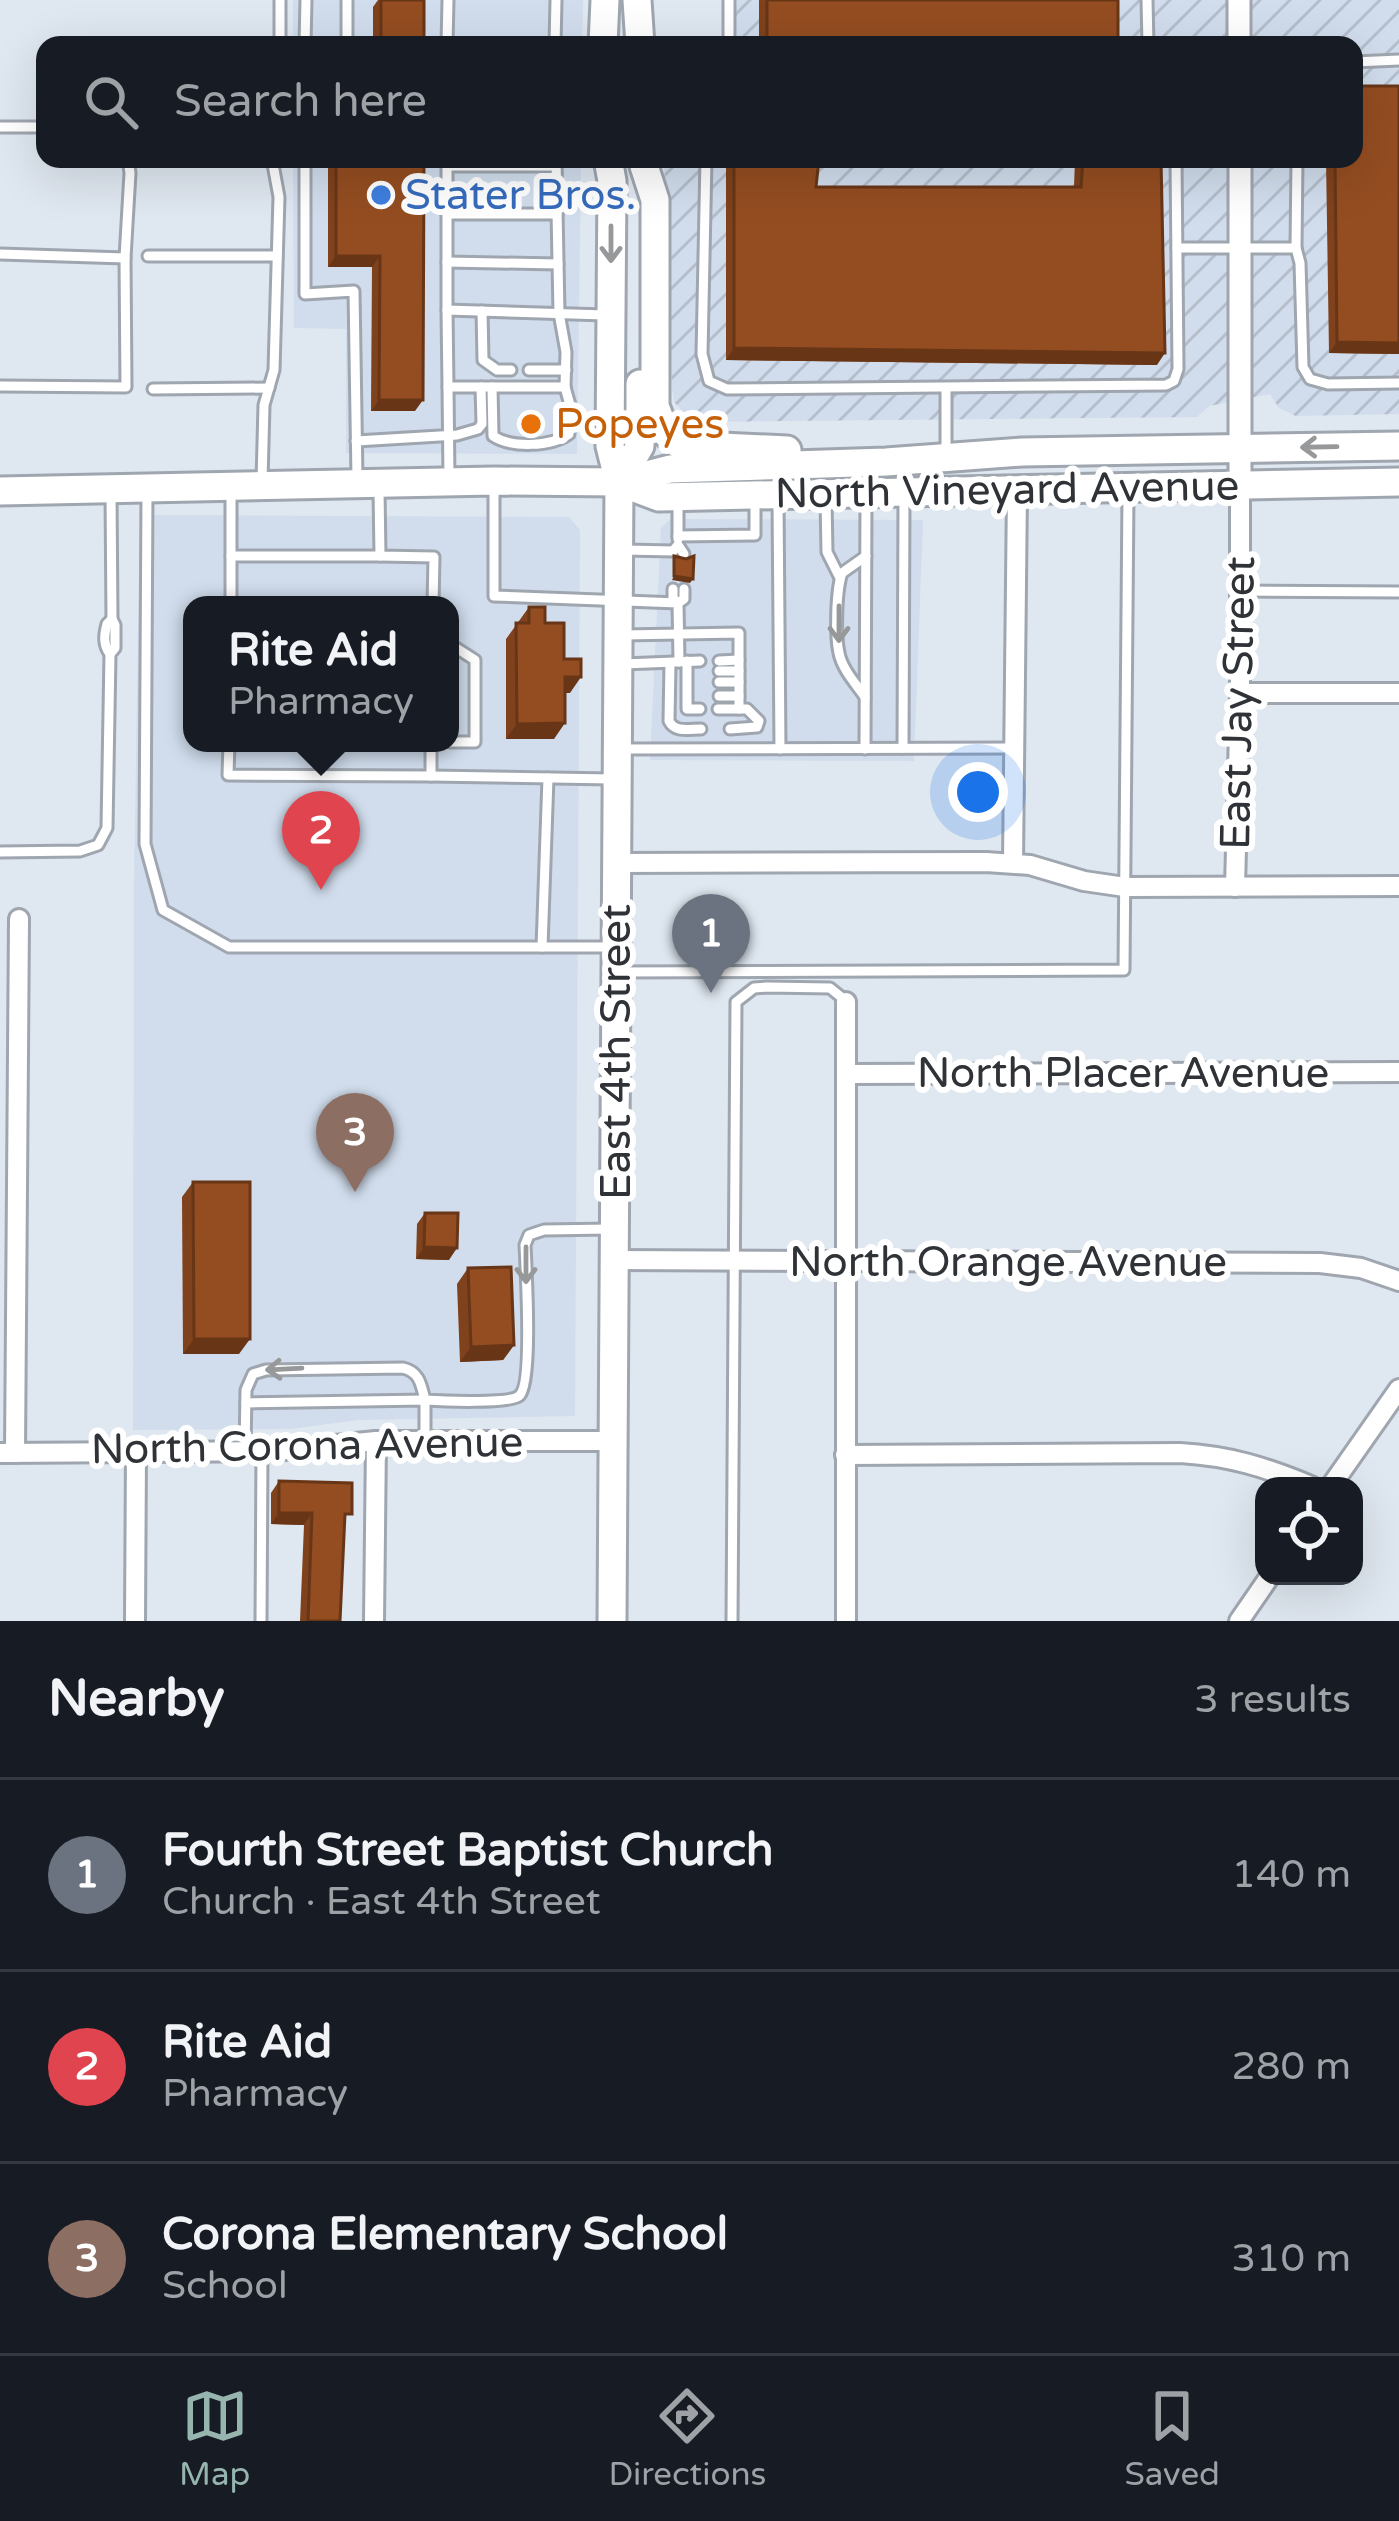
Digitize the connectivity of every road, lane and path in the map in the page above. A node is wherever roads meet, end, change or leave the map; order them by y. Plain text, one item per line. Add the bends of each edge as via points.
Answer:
1 (280, 0) edge
2 (306, 0) edge
3 (347, 0) edge
4 (448, 0) edge
5 (556, 0) edge
6 (605, 0) edge
7 (638, 0) edge
8 (729, 0) edge
9 (1147, 0) edge
10 (1239, 0) edge
11 (280, 36) edge
12 (305, 36) edge
13 (347, 36) edge
14 (447, 36) edge
15 (556, 36) edge
16 (603, 36) edge
17 (640, 36) edge
18 (729, 36) edge
19 (1148, 36) edge
20 (1240, 36) edge
21 (1399, 60) edge
22 (1363, 62) edge
23 (0, 127) edge
24 (36, 127) edge
25 (129, 168) edge
26 (274, 168) edge
27 (305, 168) edge
28 (447, 168) edge
29 (556, 168) edge
30 (609, 168) edge
31 (644, 168) edge
32 (645, 168) edge
33 (706, 168) edge
34 (1176, 168) edge
35 (1240, 168) edge
36 (1297, 168) edge
37 (447, 214) junction
38 (556, 214) junction
39 (1177, 248) junction
40 (1239, 248) junction
41 (1296, 248) junction
42 (0, 254) edge
43 (148, 256) dead end
44 (277, 256) junction
45 (125, 258) junction
46 (447, 262) junction
47 (558, 264) junction
48 (447, 310) junction
49 (482, 311) junction
50 (559, 313) junction
51 (610, 315) junction
52 (511, 370) dead end
53 (529, 370) dead end
54 (566, 370) junction
55 (1399, 383) edge
56 (0, 386) edge
57 (448, 387) junction
58 (486, 387) junction
59 (566, 387) junction
60 (269, 388) junction
61 (946, 388) junction
62 (153, 389) dead end
63 (449, 436) junction
64 (356, 441) junction
65 (1399, 446) edge
66 (1240, 448) junction
67 (1022, 452) junction
68 (946, 456) junction
69 (824, 465) junction
70 (494, 481) junction
71 (449, 482) junction
72 (619, 482) junction
73 (1399, 482) edge
74 (368, 484) junction
75 (1240, 484) junction
76 (262, 486) junction
77 (232, 487) junction
78 (1129, 487) junction
79 (147, 488) junction
80 (111, 489) junction
81 (1018, 490) junction
82 (0, 491) edge
83 (826, 494) junction
84 (866, 494) junction
85 (904, 494) junction
86 (767, 495) junction
87 (678, 497) junction
88 (677, 548) junction
89 (617, 550) junction
90 (232, 556) junction
91 (380, 556) junction
92 (866, 556) junction
93 (839, 576) junction
94 (678, 589) dead end
95 (1240, 591) junction
96 (1399, 592) edge
97 (231, 596) edge
98 (433, 596) edge
99 (617, 599) junction
100 (677, 603) junction
101 (678, 635) junction
102 (617, 649) junction
103 (459, 650) edge
104 (689, 669) junction
105 (739, 671) junction
106 (1240, 693) junction
107 (1399, 693) edge
108 (718, 696) dead end
109 (739, 696) junction
110 (865, 697) junction
111 (718, 709) dead end
112 (739, 709) junction
113 (700, 710) dead end
114 (701, 729) dead end
115 (730, 729) dead end
116 (459, 742) edge
117 (865, 748) junction
118 (903, 748) junction
119 (1015, 748) junction
120 (617, 749) junction
121 (780, 749) junction
122 (229, 752) edge
123 (431, 752) edge
124 (431, 776) junction
125 (548, 778) junction
126 (618, 779) junction
127 (0, 852) edge
128 (618, 863) junction
129 (1013, 863) junction
130 (1235, 886) junction
131 (1399, 886) edge
132 (1125, 887) junction
133 (19, 919) dead end
134 (542, 947) junction
135 (616, 959) junction
136 (846, 1002) joint
137 (1399, 1072) edge
138 (847, 1074) junction
139 (615, 1229) junction
140 (615, 1260) junction
141 (734, 1261) junction
142 (845, 1262) junction
143 (1399, 1281) edge
144 (1399, 1389) edge
145 (425, 1400) junction
146 (246, 1403) junction
147 (425, 1441) junction
148 (614, 1441) junction
149 (376, 1442) junction
150 (136, 1450) junction
151 (254, 1451) junction
152 (8, 1453) edge
153 (845, 1455) junction
154 (1288, 1477) edge
155 (1337, 1477) edge
156 (1264, 1585) edge
157 (135, 1621) edge
158 (261, 1621) edge
159 (374, 1621) edge
160 (613, 1621) edge
161 (732, 1621) edge
162 (846, 1621) edge
163 (1239, 1621) edge

1 - 11 lane
2 - 12 lane
3 - 13 lane
4 - 14 lane
5 - 15 lane
6 - 16 main road
7 - 17 main road
8 - 18 lane
9 - 19 lane
10 - 20 street
21 - 22 lane
23 - 24 lane
25 - 45 lane
26 - 44 lane
27 - 64 lane via 304,294 354,291
28 - 37 lane
29 - 38 lane
30 -> 51 main road, East 4th Street
31 - 72 main road, East 4th Street via 640,446
32 - 69 main road via 655,200 655,406 665,432 680,445 798,451
33 - 61 lane via 702,354 709,381 727,389
34 - 39 lane
35 - 40 street, East Jay Street
36 - 41 lane
37 - 38 lane
37 - 46 lane
38 - 47 lane
39 - 40 lane
39 - 61 lane via 1178,368 1166,385
40 - 41 lane
40 - 66 street, East Jay Street
41 - 55 lane via 1310,379
42 - 45 lane
43 - 44 lane
44 - 60 lane
45 - 56 lane via 126,387
46 - 47 lane
46 - 48 lane
47 - 50 lane
48 - 49 lane
48 - 57 lane
49 - 50 lane
49 - 52 lane via 483,361
50 - 51 lane
50 - 54 lane
51 - 72 main road, East 4th Street via 610,446
53 - 54 lane
54 - 59 lane
57 - 58 lane
57 - 63 lane
58 - 59 lane
58 - 59 lane via 494,436 535,443 568,434
58 - 63 lane via 482,424
60 - 62 lane
60 - 76 lane
61 - 68 lane
63 - 64 lane
63 - 71 lane
64 - 74 lane
65 -> 66 main road, North Vineyard Avenue
66 - 67 main road, North Vineyard Avenue
66 - 75 street, East Jay Street
67 - 68 main road, North Vineyard Avenue
67 - 84 main road via 991,469 891,476
68 - 69 main road, North Vineyard Avenue
69 - 72 main road, North Vineyard Avenue via 670,469
70 - 71 main road, North Vineyard Avenue
70 - 72 main road, North Vineyard Avenue
70 - 99 lane via 494,596
71 - 74 main road, North Vineyard Avenue
72 - 87 main road, North Vineyard Avenue
72 - 89 main road, East 4th Street
73 - 75 main road, North Vineyard Avenue
74 - 76 main road, North Vineyard Avenue
74 - 91 lane
75 - 78 main road, North Vineyard Avenue
75 - 95 street, East Jay Street
76 - 77 main road, North Vineyard Avenue
77 - 79 main road, North Vineyard Avenue
77 - 90 lane
78 - 81 main road, North Vineyard Avenue
78 - 132 lane
79 - 80 main road, North Vineyard Avenue
79 - 134 lane via 145,844 163,910 229,946
80 - 82 main road, North Vineyard Avenue
80 - 127 lane via 107,828 98,845 80,851
81 - 85 main road, North Vineyard Avenue
81 - 119 street
83 - 84 main road, North Vineyard Avenue
83 - 86 main road, North Vineyard Avenue
83 - 93 lane via 827,553
84 - 85 main road, North Vineyard Avenue
84 - 92 lane
85 - 118 lane
86 - 87 main road, North Vineyard Avenue
86 - 88 lane via 755,535
86 - 121 lane
87 - 88 lane
88 - 89 lane
89 - 99 main road, East 4th Street
90 - 91 lane
90 - 97 lane
91 - 98 lane via 434,556
92 - 93 lane
92 - 110 lane
93 -> 110 lane via 838,652
94 - 100 lane
95 - 96 lane
95 - 106 street, East Jay Street
99 - 100 lane
99 - 102 main road, East 4th Street
100 - 101 lane
101 - 102 lane
101 - 104 lane
101 - 105 lane via 739,633
102 - 104 lane
102 - 120 main road, East 4th Street
103 - 116 lane via 475,660 475,742
104 - 113 lane via 687,710
104 - 114 lane via 669,721 676,729
105 - 105 lane via 719,671
105 - 109 lane
106 - 107 street
106 - 130 street, East Jay Street
108 - 109 lane
109 - 112 lane
110 - 117 lane
111 - 112 lane
112 - 115 lane via 753,713 758,727
117 - 118 lane
117 - 121 lane
118 - 119 lane
119 - 129 street
120 - 121 lane
120 - 126 main road, East 4th Street
122 - 124 lane via 228,775
123 - 124 lane
124 - 125 lane
125 - 126 lane
125 - 134 lane
126 - 128 main road, East 4th Street
128 - 129 street
128 - 135 main road, East 4th Street
129 - 132 street
130 - 131 street
130 - 132 street
132 - 135 lane via 1124,970
133 - 152 street
134 - 135 lane
135 - 139 main road, East 4th Street
136 - 138 street
136 - 141 lane via 830,988 767,987 736,1002
137 - 138 street, North Placer Avenue
138 - 142 street
139 - 140 main road, East 4th Street
139 -> 145 lane via 529,1235 528,1366 519,1396
140 - 141 street, North Orange Avenue
140 - 148 main road, East 4th Street
141 - 142 street, North Orange Avenue
141 - 161 lane
142 - 143 street, North Orange Avenue via 1320,1263
142 - 153 street
144 - 155 street
145 - 146 lane
145 -> 146 lane via 419,1378 403,1368 299,1368 254,1374
145 - 147 lane
146 - 151 lane
147 - 148 street, North Corona Avenue
147 - 149 street, North Corona Avenue
148 - 160 main road, East 4th Street
149 - 151 street, North Corona Avenue
149 - 159 street
150 - 151 street, North Corona Avenue
150 - 152 street, North Corona Avenue
150 - 157 street
151 - 158 lane
153 - 154 street via 1180,1453 1222,1456
153 - 162 street
156 - 163 street

